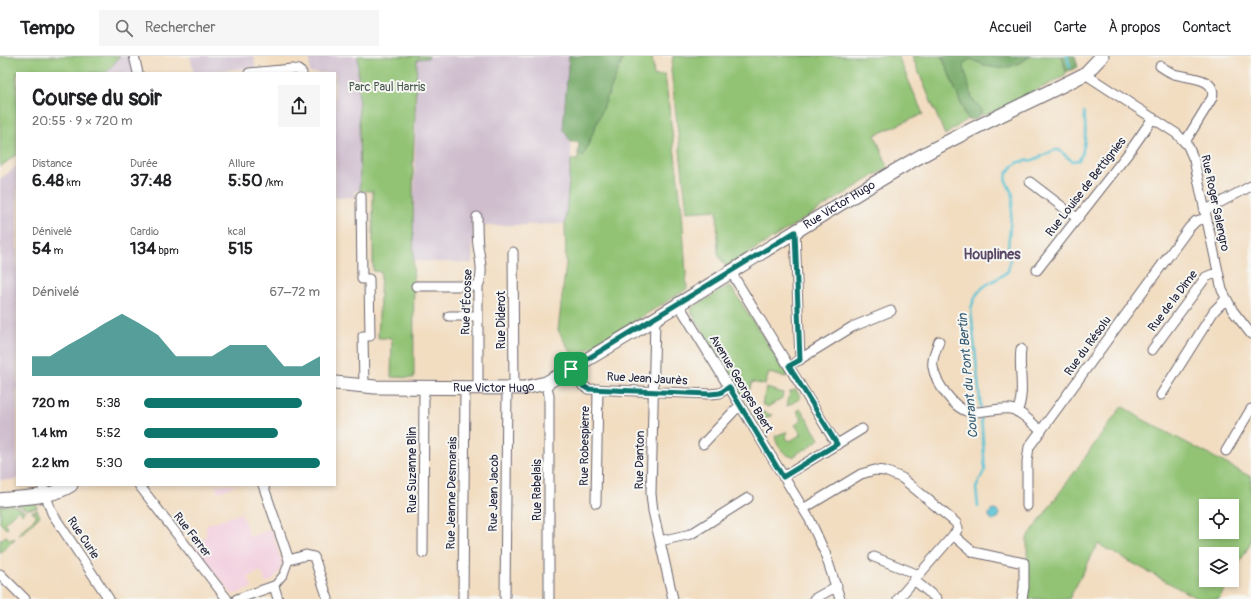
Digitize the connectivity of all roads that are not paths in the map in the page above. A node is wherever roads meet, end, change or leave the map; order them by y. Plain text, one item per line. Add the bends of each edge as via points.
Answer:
1 (134, 56) edge
2 (1102, 56) edge
3 (1160, 66) dead end
4 (138, 72) edge
5 (260, 72) edge
6 (301, 72) edge
7 (1085, 74) junction
8 (1153, 118) junction
9 (1185, 142) junction
10 (1030, 182) dead end
11 (1251, 186) edge
12 (361, 196) dead end
13 (1205, 214) junction
14 (477, 217) dead end
15 (1077, 218) junction
16 (795, 232) junction
17 (513, 252) dead end
18 (1037, 270) dead end
19 (731, 272) junction
20 (1218, 272) junction
21 (416, 286) dead end
22 (478, 286) junction
23 (1226, 299) junction
24 (679, 305) junction
25 (891, 311) dead end
26 (449, 316) dead end
27 (478, 316) junction
28 (655, 319) junction
29 (1248, 324) edge
30 (1251, 334) edge
31 (939, 341) dead end
32 (1021, 349) dead end
33 (1152, 350) dead end
34 (800, 360) junction
35 (789, 366) junction
36 (571, 369) junction
37 (546, 383) junction
38 (339, 385) edge
39 (364, 386) junction
40 (424, 387) junction
41 (729, 387) junction
42 (472, 388) junction
43 (510, 388) junction
44 (598, 389) junction
45 (653, 392) junction
46 (1161, 395) dead end
47 (741, 406) junction
48 (1251, 410) edge
49 (1017, 412) junction
50 (862, 429) dead end
51 (1041, 430) junction
52 (703, 444) dead end
53 (837, 444) junction
54 (1226, 451) dead end
55 (783, 477) junction
56 (59, 486) edge
57 (69, 486) edge
58 (140, 486) edge
59 (263, 486) edge
60 (44, 492) junction
61 (0, 493) edge
62 (748, 498) dead end
63 (0, 500) edge
64 (596, 502) dead end
65 (1027, 506) dead end
66 (803, 509) junction
67 (954, 535) junction
68 (660, 542) junction
69 (423, 554) dead end
70 (874, 558) dead end
71 (289, 560) junction
72 (0, 574) edge
73 (916, 578) junction
74 (274, 586) junction
75 (837, 586) junction
76 (25, 599) edge
77 (109, 599) edge
78 (227, 599) edge
79 (237, 599) edge
80 (278, 599) edge
81 (328, 599) edge
82 (463, 599) edge
83 (505, 599) edge
84 (549, 599) edge
85 (673, 599) edge
86 (814, 599) edge
87 (840, 599) edge
88 (898, 599) edge
89 (937, 599) edge
90 (1022, 599) edge

1 - 4 street
2 - 7 main road, Rue Victor Hugo
3 - 9 street via 1172,74 1200,79 1210,86 1213,92 1212,98
5 - 6 street via 292,69
7 - 8 street, Rue Roger Salengro
7 - 16 main road, Rue Victor Hugo via 919,158
8 - 9 street, Rue Roger Salengro
8 - 15 street, Rue Louise de Bettignies
9 - 13 street, Rue Roger Salengro via 1194,160
10 - 15 street
11 - 13 street, Rue du Résolu
12 - 39 street via 362,279 369,279 370,336 363,336
13 - 20 street, Rue Roger Salengro
13 - 51 street, Rue du Résolu via 1189,228
14 - 22 street, Rue d'Écosse via 481,257
15 - 18 street, Rue Louise de Bettignies
16 - 19 main road, Rue Victor Hugo
16 - 34 street
17 - 43 street, Rue Diderot
19 - 24 main road, Rue Victor Hugo
19 - 35 street
20 - 23 street, Rue Roger Salengro
20 - 33 street, Rue de la Dime via 1206,276
21 - 22 street
22 - 27 street, Rue d'Écosse
23 - 29 street, Rue Roger Salengro
23 - 46 street via 1214,311
24 - 28 main road, Rue Victor Hugo
24 - 41 street, Avenue Georges Baert
25 - 34 street via 852,327
26 - 27 street
27 - 42 street, Rue d'Écosse
28 - 36 main road, Rue Victor Hugo
28 - 45 street, Rue Danton
29 - 30 street, Rue Roger Salengro
31 - 49 street via 932,366 942,388 962,410 974,412 1007,409
32 - 49 street via 1021,400
34 - 35 street
35 - 53 street
36 - 37 main road, Rue Victor Hugo
36 - 44 street, Rue Jean Jaurès via 583,386
37 - 43 main road, Rue Victor Hugo via 530,388
37 - 84 street, Rue Rabelais via 550,395
38 - 39 main road, Rue Victor Hugo
39 - 40 main road, Rue Victor Hugo
40 - 42 main road, Rue Victor Hugo
40 - 69 street, Rue Suzanne Blin
41 - 45 street, Rue Jean Jaurès via 715,394
41 - 47 street, Avenue Georges Baert
42 - 43 main road, Rue Victor Hugo
42 - 82 street, Rue Jeanne Desmarais
43 - 83 street, Rue Jean Jacob
44 - 45 street, Rue Jean Jaurès
44 - 64 street, Rue Robespierre
45 - 68 street, Rue Danton via 651,494
47 - 52 street
47 - 55 street, Avenue Georges Baert
48 - 54 street
49 - 51 street
50 - 53 street
51 - 65 street, Rue du Résolu via 1029,447 1027,456
53 - 55 street
55 - 66 street, Avenue Georges Baert
56 - 60 main road
57 - 60 main road via 59,491
58 - 78 street, Rue Ferrer
59 - 71 street
60 - 61 main road
60 - 63 main road
60 - 77 street, Rue Curie via 53,516
62 - 68 street via 691,534
66 - 67 street via 861,474 885,471 902,478 956,523 958,528
66 - 75 street, Avenue Georges Baert via 822,544
67 - 73 street
67 - 90 street via 973,552 1024,563
68 - 85 street, Rue Danton
70 - 73 street
71 - 74 street via 286,571
71 - 81 street via 304,555 312,556
72 - 76 street
73 - 88 street
73 - 89 street
74 - 79 street
74 - 80 street
75 - 86 street
75 - 87 street, Avenue Georges Baert

